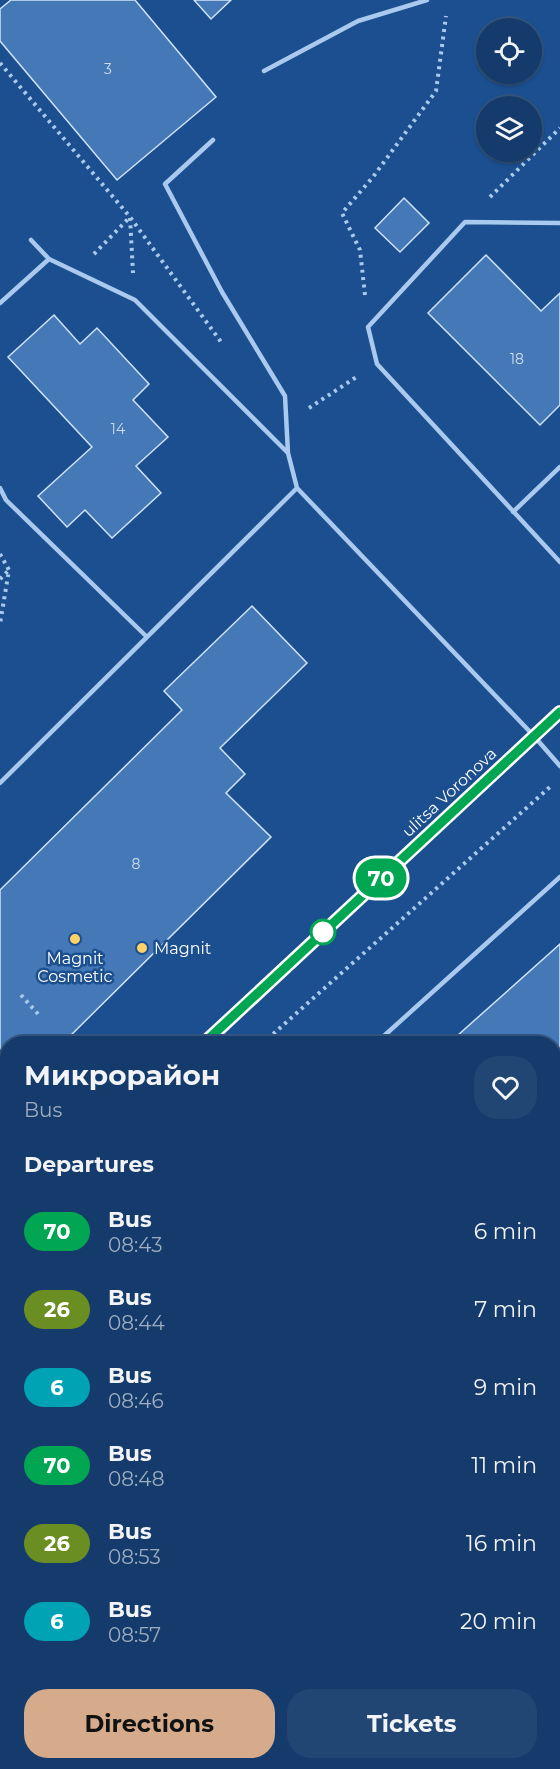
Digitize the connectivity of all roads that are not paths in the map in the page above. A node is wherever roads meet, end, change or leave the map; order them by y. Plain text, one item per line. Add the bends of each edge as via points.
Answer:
1 (427, 0) edge
2 (264, 71) dead end
3 (213, 140) dead end
4 (560, 223) edge
5 (31, 240) dead end
6 (50, 259) junction
7 (0, 303) edge
8 (288, 453) junction
9 (560, 467) edge
10 (0, 488) edge
11 (297, 488) junction
12 (513, 512) junction
13 (560, 562) edge
14 (147, 637) junction
15 (560, 712) edge
16 (533, 735) junction
17 (560, 766) edge
18 (0, 783) edge
19 (560, 877) edge
20 (212, 1036) edge
21 (384, 1036) edge

1 - 2 lane via 358,21
3 - 8 lane via 165,184 222,292 285,396
4 - 12 lane via 465,222 368,327 377,364
5 - 6 lane
6 - 7 lane
6 - 8 lane via 135,300
8 - 11 lane
9 - 12 lane
10 - 14 lane via 6,500
11 - 14 lane
11 - 16 lane
12 - 13 lane
14 - 18 lane
15 - 16 main road, ulitsa Voronova
16 - 17 lane
16 - 20 main road, ulitsa Voronova
19 - 21 lane

